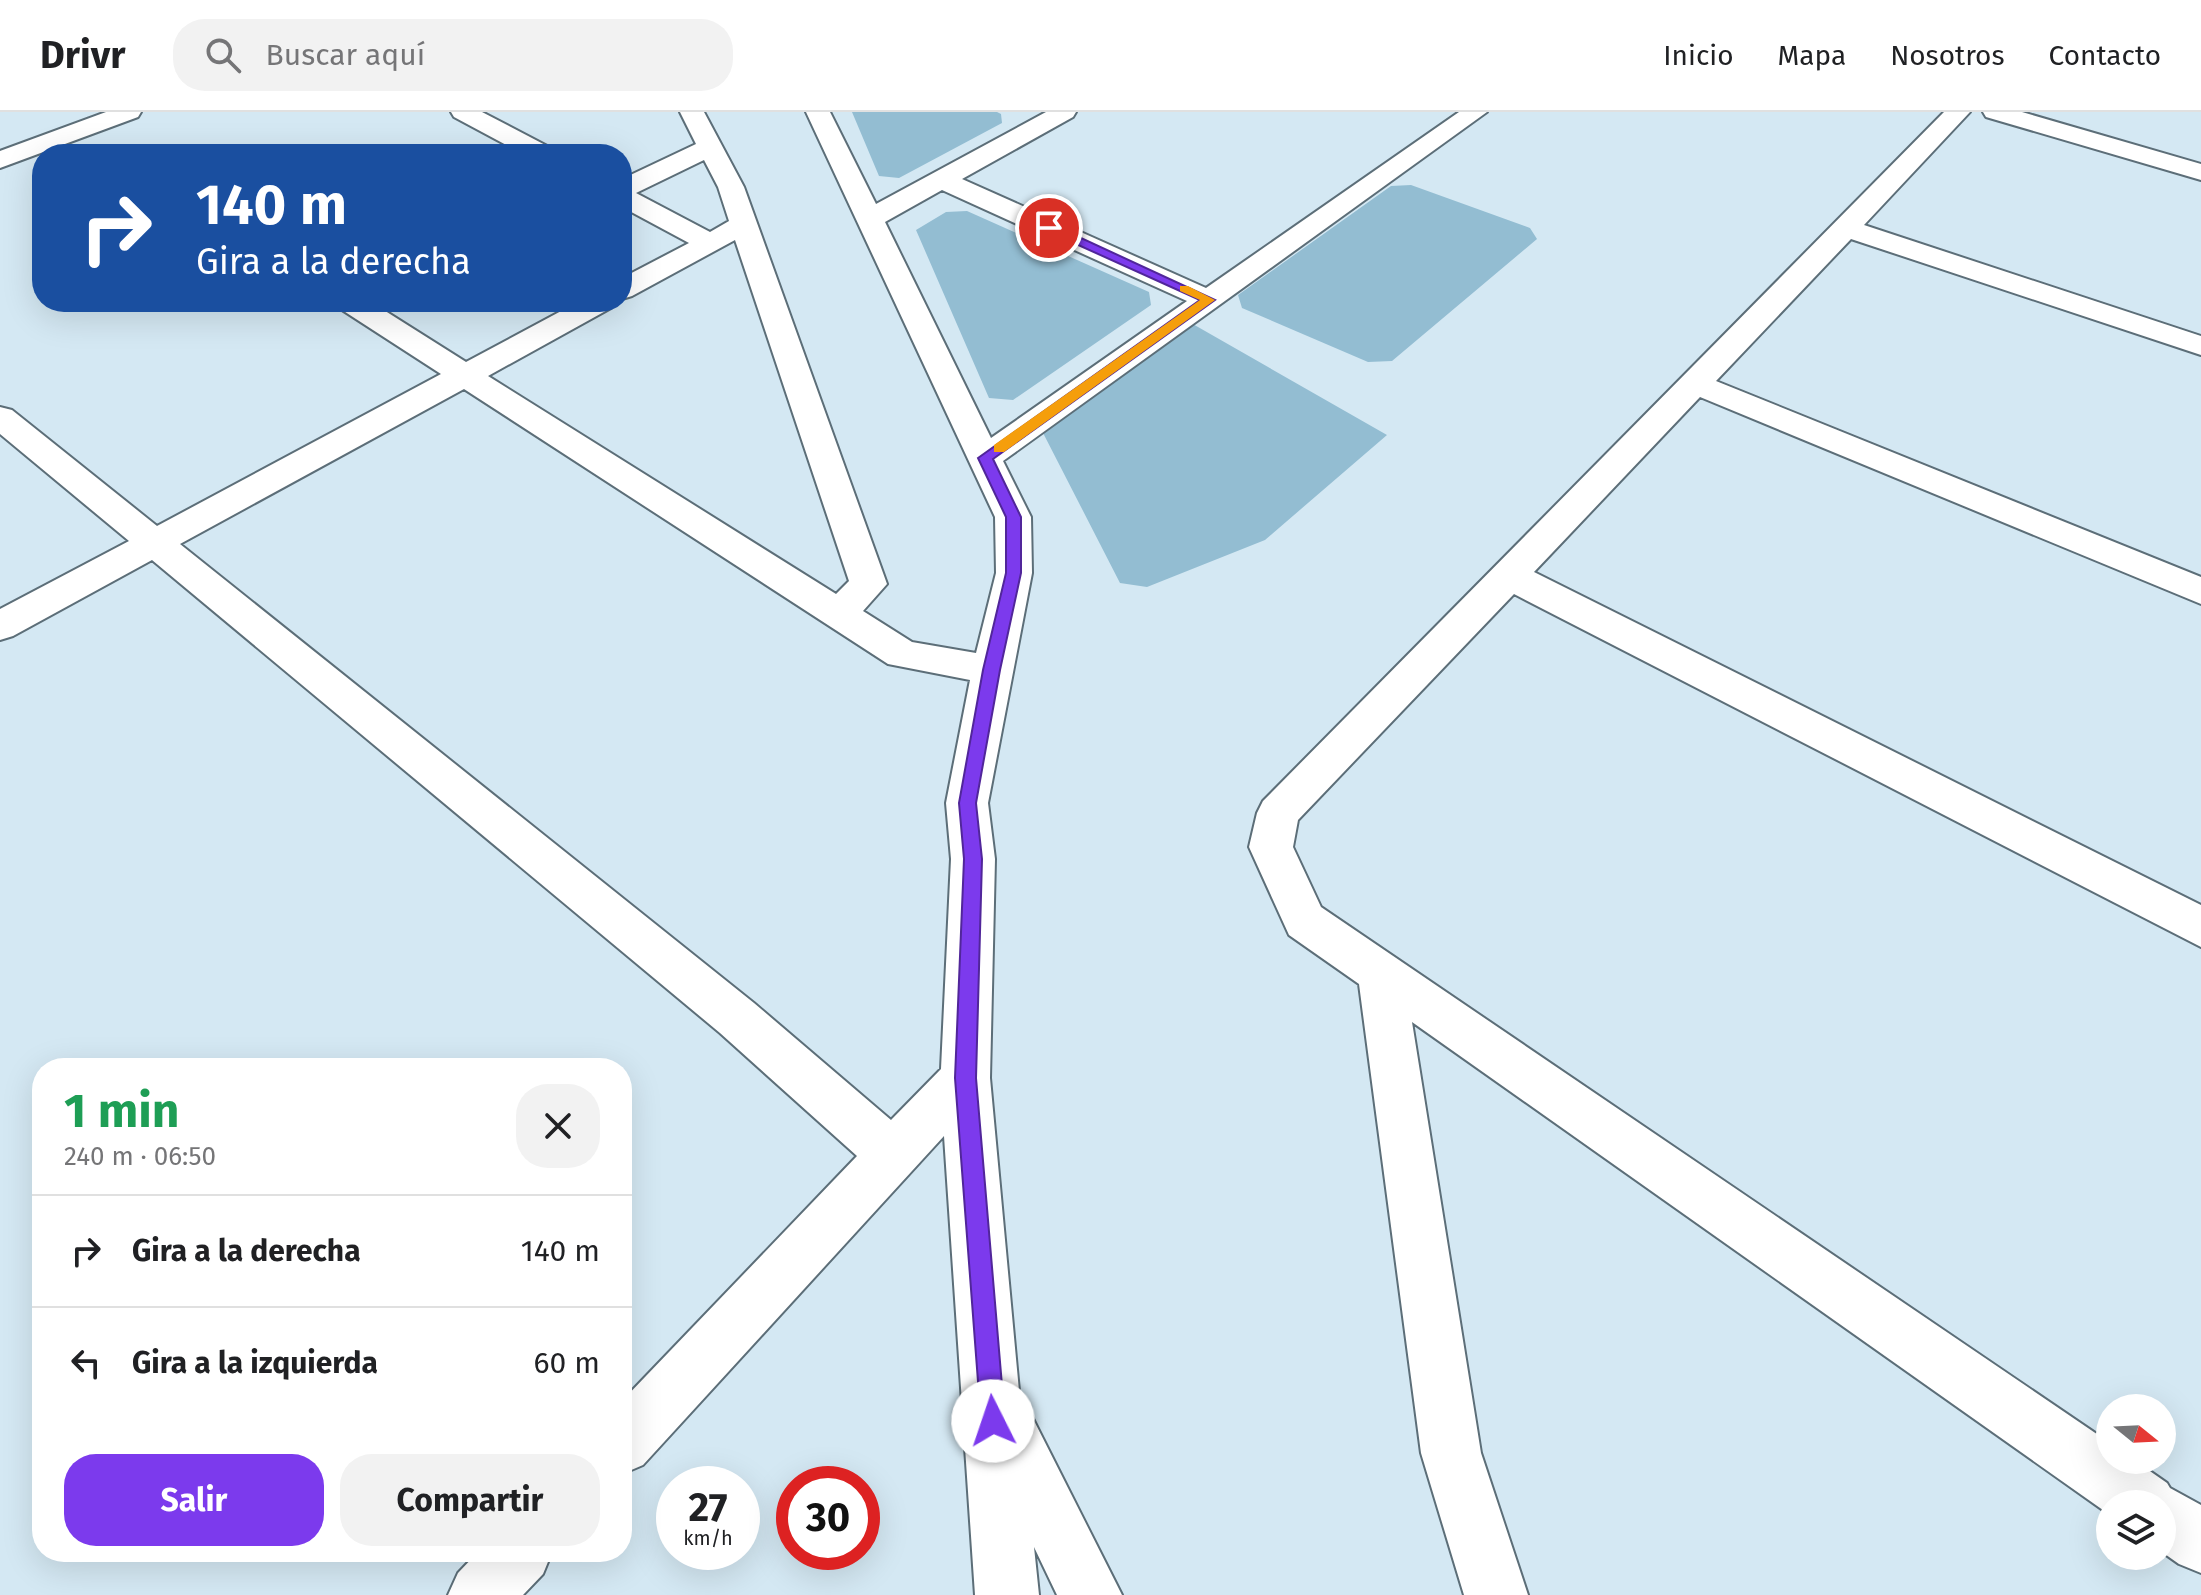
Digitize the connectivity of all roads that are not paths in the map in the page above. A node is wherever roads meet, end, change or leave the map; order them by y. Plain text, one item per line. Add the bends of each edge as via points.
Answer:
1 (50, 112) edge
2 (129, 112) edge
3 (463, 112) edge
4 (692, 112) edge
5 (818, 112) edge
6 (1475, 112) edge
7 (1958, 112) edge
8 (1995, 112) edge
9 (2063, 112) edge
10 (1060, 113) edge
11 (79, 130) junction
12 (42, 144) edge
13 (101, 144) edge
14 (523, 144) edge
15 (710, 147) junction
16 (32, 148) edge
17 (2201, 151) edge
18 (0, 160) edge
19 (2201, 172) edge
20 (942, 180) junction
21 (632, 184) edge
22 (632, 201) edge
23 (870, 219) junction
24 (743, 225) junction
25 (1845, 228) junction
26 (710, 243) junction
27 (632, 285) edge
28 (1209, 300) junction
29 (366, 312) edge
30 (582, 312) edge
31 (2201, 346) edge
32 (465, 375) junction
33 (1694, 383) junction
34 (0, 417) edge
35 (985, 458) junction
36 (153, 543) junction
37 (1508, 575) junction
38 (2201, 591) edge
39 (840, 612) junction
40 (0, 626) edge
41 (992, 670) junction
42 (2201, 927) edge
43 (1381, 974) junction
44 (965, 1078) junction
45 (893, 1155) junction
46 (991, 1392) junction
47 (632, 1433) edge
48 (2126, 1490) edge
49 (2176, 1525) edge
50 (2201, 1542) edge
51 (511, 1562) edge
52 (480, 1595) edge
53 (1007, 1595) edge
54 (1090, 1595) edge
55 (1496, 1595) edge

1 - 11 street
2 - 11 street
3 - 14 street
4 - 15 street
5 - 23 street
6 - 28 street
7 - 25 street
8 - 19 street
9 - 17 street
10 - 20 street
11 - 12 street
11 - 13 street
15 - 21 street
15 - 24 street
16 - 18 street
20 - 23 street
20 - 28 street
22 - 26 street
23 - 35 street
24 - 26 street
24 - 39 street via 868,584
25 - 31 street
25 - 33 street
26 - 27 street
28 - 35 street
29 - 32 street
30 - 32 street
32 - 36 street
32 - 39 street
33 - 37 street
33 - 38 street
34 - 36 street
35 - 41 street via 1013,517 1014,573
36 - 40 street
36 - 45 street via 737,1018
37 - 42 street
37 - 43 street via 1278,813 1271,847 1305,921
39 - 41 street via 902,654
41 - 44 street via 967,803 973,859
43 - 48 street
43 - 55 street via 1451,1453
44 - 45 street
44 - 46 street
45 - 47 street
46 - 53 street
46 - 54 street
49 - 50 street
51 - 52 street

